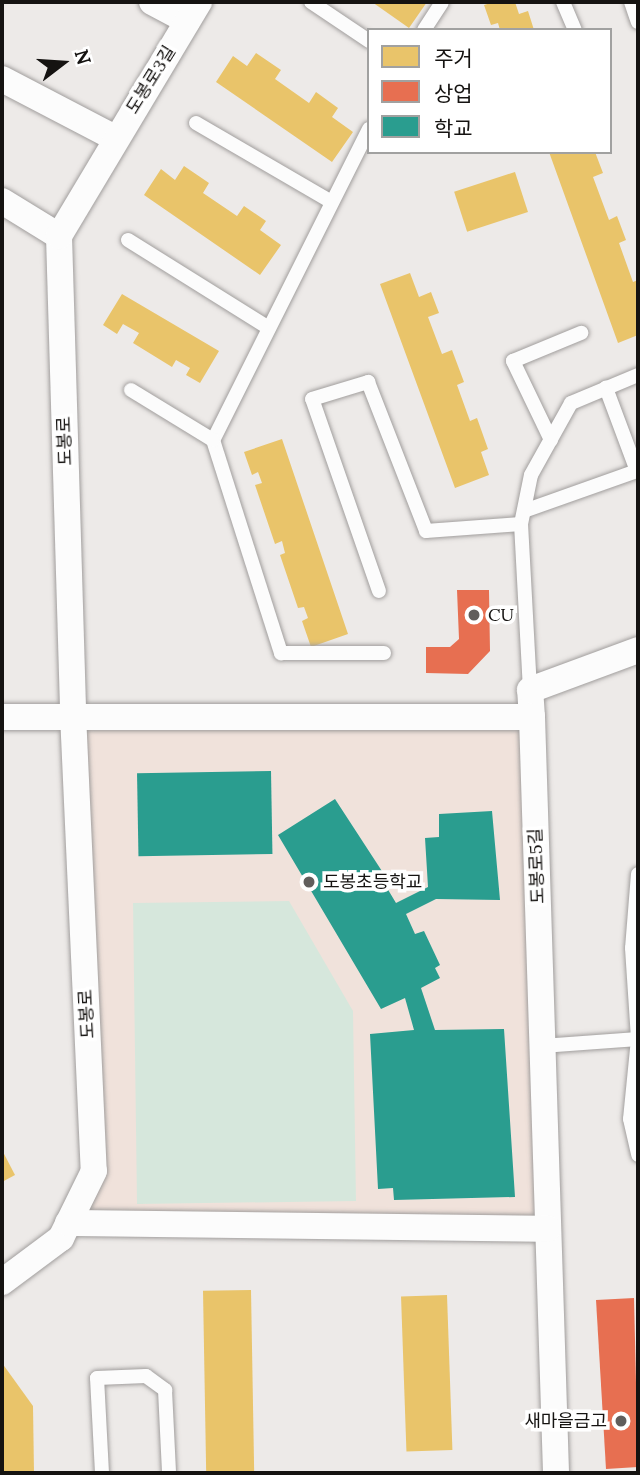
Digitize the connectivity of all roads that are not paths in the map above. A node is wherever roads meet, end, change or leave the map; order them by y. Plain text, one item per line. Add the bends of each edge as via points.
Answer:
1 (152, 2) edge
2 (311, 2) edge
3 (442, 2) edge
4 (563, 2) edge
5 (631, 2) edge
6 (193, 11) edge
7 (638, 22) edge
8 (425, 28) edge
9 (574, 28) edge
10 (367, 40) edge
11 (2, 79) edge
12 (196, 123) dead end
13 (367, 133) edge
14 (115, 138) junction
15 (2, 201) edge
16 (332, 202) junction
17 (59, 236) junction
18 (128, 240) dead end
19 (269, 328) junction
20 (581, 332) dead end
21 (638, 375) edge
22 (606, 388) junction
23 (131, 390) dead end
24 (213, 440) junction
25 (551, 440) junction
26 (523, 518) junction
27 (379, 591) dead end
28 (638, 650) edge
29 (384, 653) dead end
30 (530, 690) junction
31 (73, 714) junction
32 (2, 717) edge
33 (532, 717) junction
34 (638, 874) edge
35 (638, 1039) edge
36 (542, 1046) junction
37 (638, 1155) edge
38 (68, 1223) junction
39 (548, 1229) junction
40 (2, 1282) edge
41 (102, 1473) edge
42 (169, 1473) edge
43 (556, 1473) edge

1 - 6 street, 도봉로3길
2 - 10 lane
3 - 8 lane
4 - 9 lane
5 - 7 lane
6 - 14 street, 도봉로3길
11 - 14 street
12 - 16 lane
13 - 16 lane
14 - 17 street, 도봉로3길
15 - 17 street
16 - 19 lane
17 - 31 street, 도봉로
18 - 19 lane
19 - 24 lane
20 - 25 lane via 513,361
21 - 22 lane
22 - 25 lane via 571,403
22 - 26 lane via 637,471
23 - 24 lane
24 - 29 lane via 281,653
25 - 26 lane via 531,475
26 - 27 lane via 426,531 368,382 312,399
26 - 30 lane
28 - 30 street
30 - 33 street, 도봉로5길
31 - 32 street
31 - 33 street
31 - 38 street, 도봉로 via 94,1171
33 - 36 street, 도봉로5길
34 - 35 lane via 632,948
35 - 36 lane
35 - 37 lane via 630,1119
36 - 39 street, 도봉로5길
38 - 39 street
38 - 40 street, 도봉로 via 61,1238
39 - 43 street, 도봉로5길
41 - 42 lane via 97,1378 146,1376 165,1390

